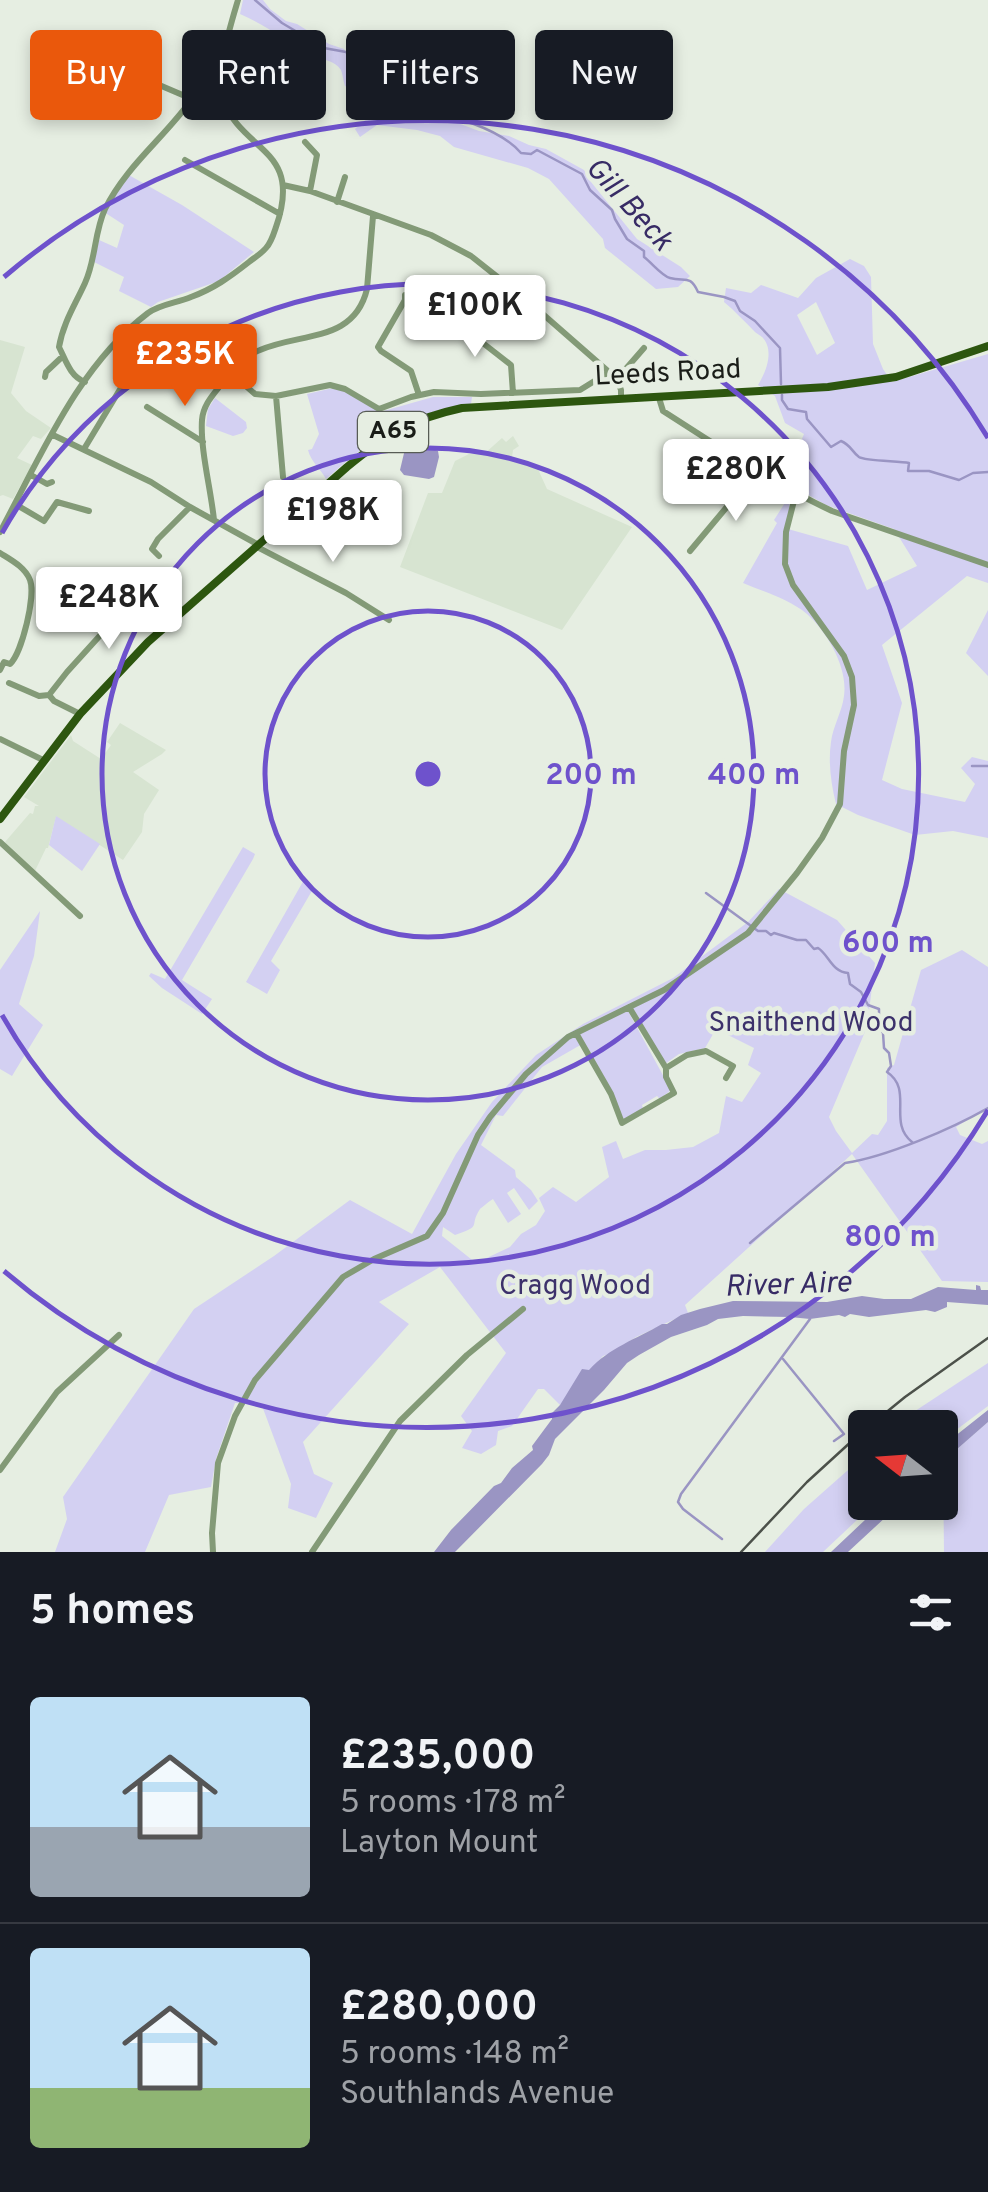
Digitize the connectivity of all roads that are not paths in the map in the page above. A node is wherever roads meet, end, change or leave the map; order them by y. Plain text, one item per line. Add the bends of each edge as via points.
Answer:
1 (238, 0) edge
2 (231, 30) edge
3 (182, 111) edge
4 (236, 120) edge
5 (304, 142) dead end
6 (186, 160) dead end
7 (346, 177) dead end
8 (282, 185) junction
9 (310, 191) junction
10 (337, 202) junction
11 (280, 214) junction
12 (373, 216) junction
13 (538, 292) dead end
14 (405, 295) dead end
15 (529, 302) junction
16 (448, 326) dead end
17 (988, 346) edge
18 (644, 348) dead end
19 (64, 356) junction
20 (230, 372) junction
21 (609, 372) junction
22 (45, 376) dead end
23 (617, 379) junction
24 (85, 382) junction
25 (122, 386) dead end
26 (513, 393) junction
27 (419, 395) junction
28 (276, 396) junction
29 (660, 398) junction
30 (620, 400) junction
31 (146, 407) dead end
32 (53, 434) junction
33 (204, 442) junction
34 (84, 450) junction
35 (748, 465) junction
36 (31, 475) junction
37 (764, 475) junction
38 (283, 478) dead end
39 (52, 482) dead end
40 (746, 484) junction
41 (796, 493) junction
42 (15, 504) junction
43 (190, 506) junction
44 (88, 511) dead end
45 (214, 520) junction
46 (0, 532) edge
47 (256, 545) junction
48 (690, 550) dead end
49 (0, 553) edge
50 (159, 556) dead end
51 (988, 565) edge
52 (95, 608) dead end
53 (390, 620) dead end
54 (0, 670) edge
55 (9, 683) dead end
56 (49, 696) junction
57 (80, 714) junction
58 (0, 739) edge
59 (44, 760) junction
60 (0, 819) edge
61 (0, 842) edge
62 (80, 916) dead end
63 (629, 1007) junction
64 (576, 1033) junction
65 (666, 1068) junction
66 (726, 1078) dead end
67 (523, 1310) dead end
68 (119, 1334) dead end
69 (0, 1470) edge
70 (212, 1552) edge
71 (312, 1552) edge

1 - 2 street
3 - 19 street via 106,208 92,265 61,336
4 - 8 street via 276,162
5 - 9 street via 317,159
6 - 11 street
7 - 10 street
8 - 9 street
8 - 11 street
9 - 10 street
10 - 12 street
11 - 24 street via 266,248 218,286 149,313 106,352
12 - 15 street via 471,256
12 - 20 street via 368,290 354,317 332,331 259,350
13 - 15 street
14 - 27 street via 378,347 411,372
15 - 21 street
16 - 26 street via 510,365
17 - 29 main road, Leeds Road / A65 via 896,376
18 - 23 street
19 - 22 street
19 - 24 street
20 - 28 street via 255,394
20 - 33 street via 204,410
21 - 23 street
21 - 26 street via 580,390
23 - 30 street
24 - 32 street
25 - 34 street
26 - 27 street
27 - 28 street via 379,409 330,384
28 - 38 street
29 - 30 main road, Leeds Road / A65
29 - 35 street via 663,411
30 - 47 main road, Leeds Road / A65 via 462,408 424,417 347,467
31 - 33 street
32 - 34 street
32 - 36 street
33 - 45 street
34 - 43 street
35 - 37 street
35 - 40 street
36 - 39 street
36 - 42 street
37 - 40 street
37 - 41 street
40 - 48 street
41 - 51 street
41 - 63 street via 785,564 852,676 840,804 753,927
42 - 44 street via 44,522 57,502
42 - 46 street
43 - 45 street
43 - 50 street via 158,539 152,549
45 - 47 street
47 - 53 street
47 - 57 main road, Leeds Road / A65
49 - 54 street via 32,584 19,651
52 - 56 street via 105,617 105,630
55 - 56 street
56 - 57 street
57 - 59 main road, Leeds Road / A65
58 - 59 street
59 - 60 main road, Leeds Road / A65
61 - 62 street
63 - 64 street
63 - 65 street
64 - 65 street via 622,1123 672,1096
64 - 70 street via 526,1074 490,1117 426,1236 344,1276 255,1380 218,1463
65 - 66 street via 706,1050 732,1066
67 - 71 street via 400,1421
68 - 69 street via 57,1392

